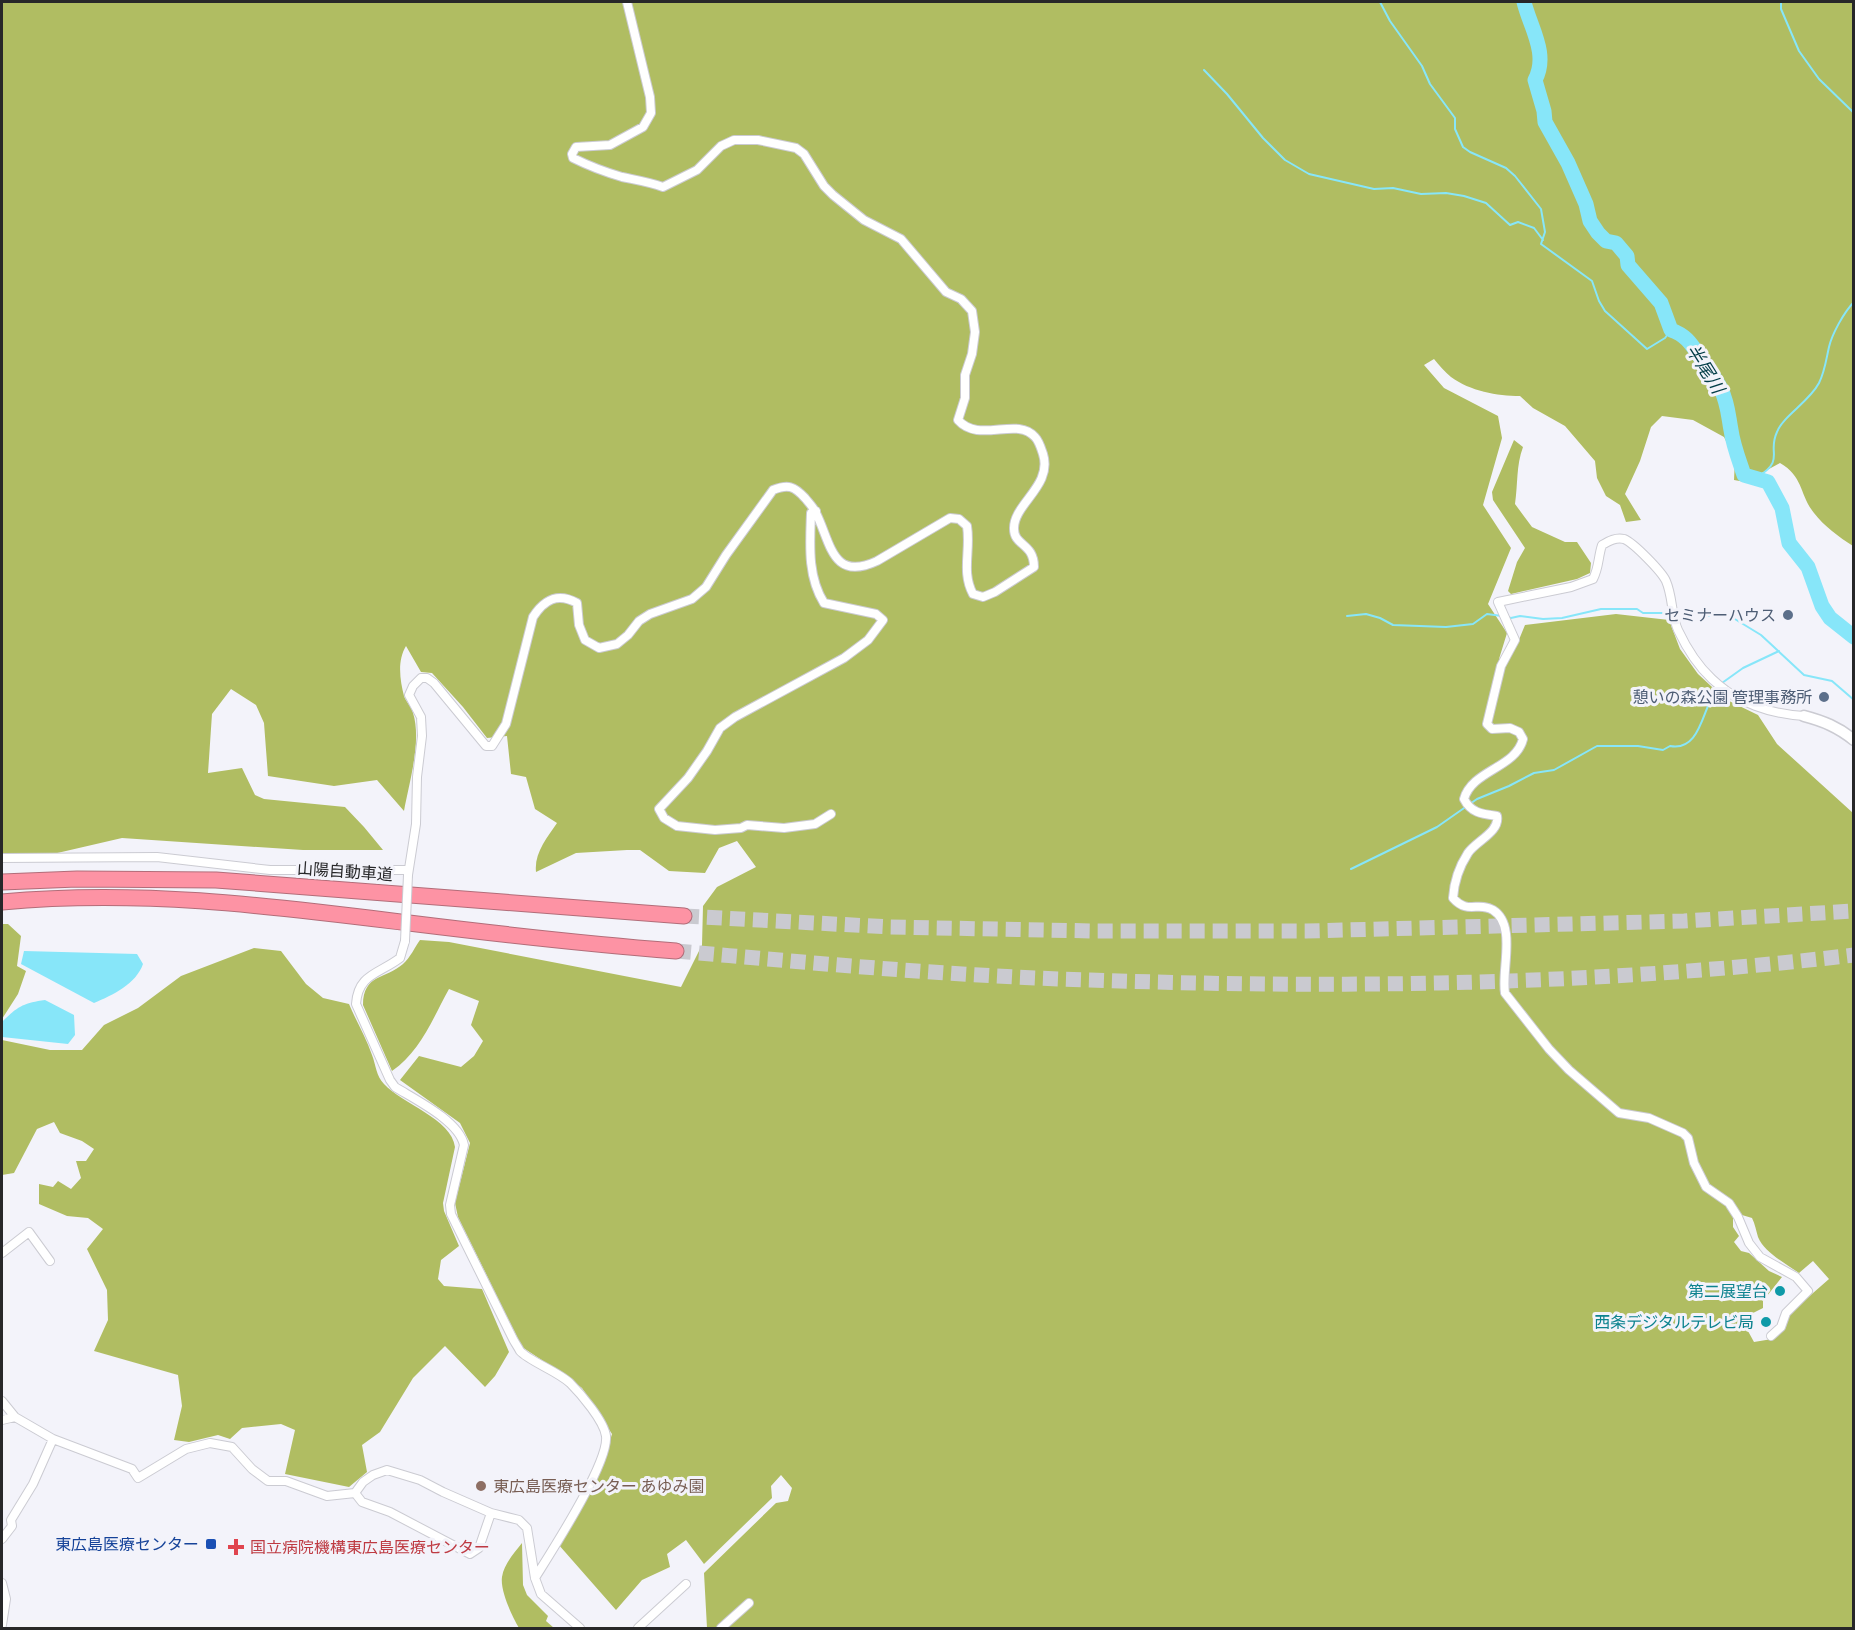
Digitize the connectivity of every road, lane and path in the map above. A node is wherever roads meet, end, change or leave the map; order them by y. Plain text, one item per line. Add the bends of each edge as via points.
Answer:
1 (627, 2) edge
2 (816, 511) junction
3 (1804, 716) joint
4 (1854, 740) edge
5 (831, 814) dead end
6 (2, 858) edge
7 (408, 873) junction
8 (2, 882) edge
9 (2, 902) edge
10 (684, 915) tunnel mouth
11 (676, 951) tunnel mouth
12 (2, 1253) edge
13 (50, 1261) dead end
14 (1771, 1336) dead end
15 (2, 1401) edge
16 (15, 1417) junction
17 (2, 1420) edge
18 (53, 1439) junction
19 (355, 1493) junction
20 (491, 1513) junction
21 (2, 1539) edge
22 (535, 1578) junction
23 (2, 1583) edge
24 (686, 1584) dead end
25 (748, 1603) dead end
26 (2, 1625) edge
27 (578, 1628) edge
28 (638, 1629) edge
29 (721, 1629) edge

1 - 2 street via 651,113 643,127 627,137 610,145 576,147 573,158 663,187 697,170 721,146 734,140 758,140 796,148 833,195 864,220 901,239 946,292 961,299 972,311 975,332 958,420 973,430 1029,431 1037,438 1045,459 1040,483 1014,522 1017,540 1034,557 1034,567 983,597 973,594 969,586 968,526 959,519 950,518 865,566 849,567 836,560
2 - 5 street via 811,513 810,548 818,594 824,603 876,614 883,620 868,640 844,658 720,728 688,778 659,809 664,818 677,826 715,830 747,825 784,828 815,824
2 - 7 street via 793,486 773,490 706,587 692,599 644,617 617,644 599,648 585,640 577,603 568,598 554,598 541,605 533,617 506,724 492,746 486,746 442,691 421,678 409,695 421,717 422,736
3 - 4 street via 1842,730
3 - 14 street via 1752,706 1715,682 1690,652 1677,628 1665,578 1636,548 1623,539 1612,539 1602,545 1598,570 1584,584 1498,602 1515,640 1501,666 1487,724 1492,729 1510,728 1523,739 1521,748 1466,790 1467,807 1497,816 1498,822 1470,850 1454,887 1454,898 1466,908 1493,910 1499,917 1508,948 1505,993 1549,1049 1619,1113 1649,1118 1683,1132 1706,1187 1729,1203 1760,1257 1796,1277 1808,1291 1786,1313 1781,1327
6 - 7 street via 157,857 270,870
7 - 22 street, bridge via 405,942 400,958 363,980 356,1004 395,1087 453,1125 463,1138 451,1214 513,1339 522,1353 560,1374 573,1386 606,1435 603,1455
8 - 10 highway, 山陽自動車道 via 216,880
9 - 11 highway via 92,896 206,900
12 - 13 street via 29,1232
15 - 16 street
16 - 17 street
16 - 18 street
18 - 19 street via 132,1469 138,1478 186,1449 210,1443 232,1447 268,1481 286,1481 327,1496
18 - 21 street via 11,1520 12,1526
19 - 20 street via 363,1482 387,1470 420,1480
19 - 20 street via 362,1502 390,1512 470,1554 479,1548
20 - 22 street via 519,1520 527,1528
22 - 27 street via 541,1594
23 - 26 street via 6,1599
24 - 28 street
25 - 29 street

